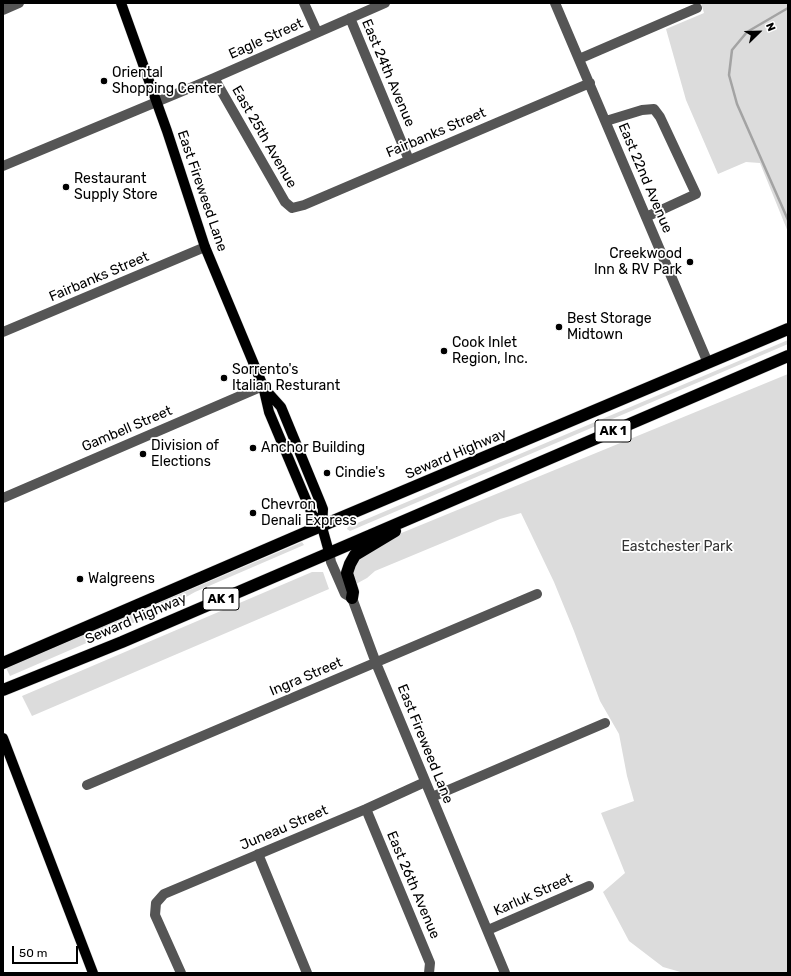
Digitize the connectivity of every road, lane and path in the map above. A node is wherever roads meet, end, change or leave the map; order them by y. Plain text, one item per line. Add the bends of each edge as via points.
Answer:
1 (19, 3) edge
2 (121, 3) edge
3 (304, 3) edge
4 (385, 3) edge
5 (555, 3) edge
6 (697, 8) dead end
7 (3, 10) edge
8 (350, 18) junction
9 (317, 32) junction
10 (579, 59) junction
11 (214, 78) junction
12 (590, 83) junction
13 (156, 101) junction
14 (606, 121) junction
15 (409, 160) junction
16 (3, 166) edge
17 (292, 208) joint
18 (646, 217) junction
19 (205, 247) junction
20 (788, 329) edge
21 (3, 332) edge
22 (788, 356) edge
23 (708, 363) junction
24 (263, 386) junction
25 (3, 498) edge
26 (437, 506) junction
27 (322, 527) junction
28 (329, 552) junction
29 (537, 594) dead end
30 (352, 598) junction
31 (3, 663) edge
32 (376, 663) junction
33 (3, 690) edge
34 (605, 723) dead end
35 (3, 738) edge
36 (426, 782) junction
37 (87, 785) dead end
38 (432, 797) junction
39 (366, 809) junction
40 (258, 854) junction
41 (589, 886) dead end
42 (488, 930) junction
43 (93, 973) edge
44 (181, 973) edge
45 (307, 973) edge
46 (429, 973) edge
47 (505, 973) edge

1 - 7 street
2 - 13 main road, East Fireweed Lane
3 - 9 street
4 - 8 street, Eagle Street
5 - 10 street, East 22nd Avenue
6 - 10 street
8 - 9 street, Eagle Street
8 - 15 street, East 24th Avenue
9 - 11 street, Eagle Street
10 - 12 street, East 22nd Avenue
11 - 13 street, Eagle Street
11 - 17 street, East 25th Avenue via 285,202
12 - 14 street, East 22nd Avenue
12 - 15 street, Fairbanks Street
13 - 16 street, Eagle Street
13 - 19 main road, East Fireweed Lane
14 - 18 street, East 22nd Avenue
14 - 18 street via 654,109 696,194
15 - 17 street, Fairbanks Street
18 - 23 street, East 22nd Avenue
19 - 21 street, Fairbanks Street
19 - 24 main road, East Fireweed Lane
20 - 23 highway, Seward Highway / AK 1
22 - 26 highway, Seward Highway / AK 1
23 - 27 highway, Seward Highway / AK 1
24 - 25 street, Gambell Street
24 - 27 main road, East Fireweed Lane via 269,412 312,514
26 - 28 highway, Seward Highway / AK 1
26 - 30 highway via 355,556 347,573 353,592
27 - 28 main road, East Fireweed Lane
27 - 31 highway, Seward Highway / AK 1
28 - 30 street, East Fireweed Lane via 345,594
28 - 33 highway, Seward Highway / AK 1 via 122,642
29 - 32 street, Ingra Street
30 - 32 street, East Fireweed Lane
32 - 36 street, East Fireweed Lane
32 - 37 street, Ingra Street
34 - 38 street
35 - 43 main road
36 - 38 street, East Fireweed Lane
36 - 39 street, Juneau Street
38 - 42 street, East Fireweed Lane
39 - 40 street, Juneau Street
39 - 46 street, East 26th Avenue via 430,963
40 - 44 street, Juneau Street via 164,894 156,903 155,915
40 - 45 street
41 - 42 street, Karluk Street
42 - 47 street, East Fireweed Lane

